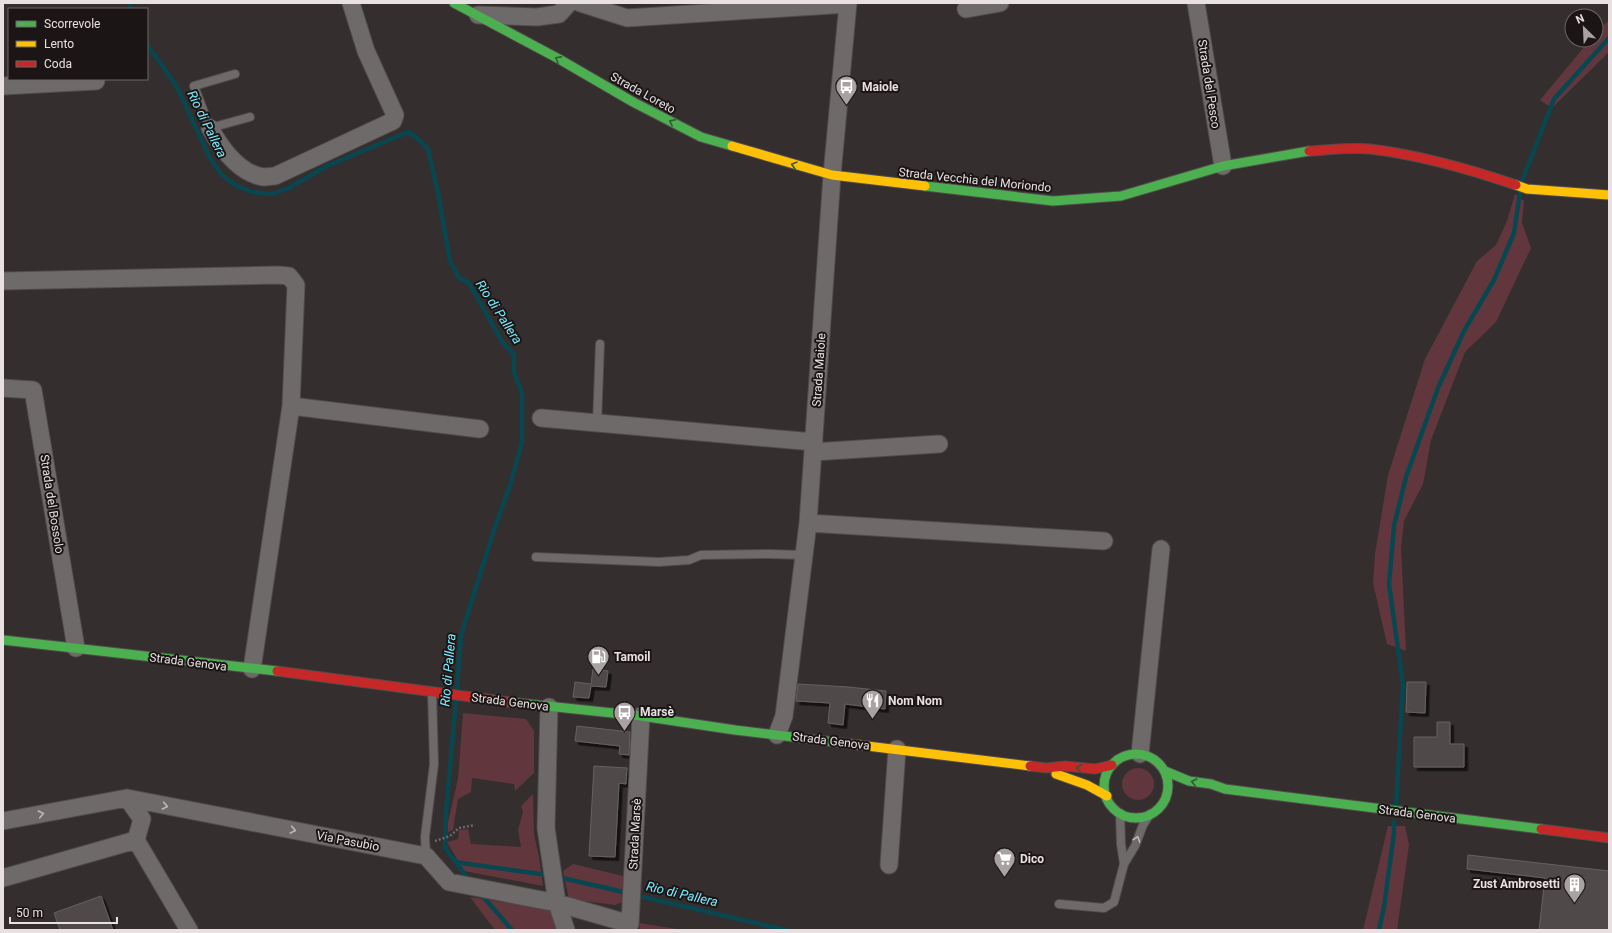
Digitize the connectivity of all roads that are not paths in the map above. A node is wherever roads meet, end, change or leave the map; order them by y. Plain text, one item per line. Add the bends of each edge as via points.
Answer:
1 (350, 3) edge
2 (454, 3) edge
3 (569, 3) edge
4 (580, 3) edge
5 (848, 3) edge
6 (1000, 3) edge
7 (1196, 3) edge
8 (966, 9) dead end
9 (476, 15) junction
10 (235, 74) dead end
11 (96, 81) dead end
12 (3, 86) edge
13 (250, 117) dead end
14 (210, 128) junction
15 (1222, 166) junction
16 (832, 175) junction
17 (1609, 195) edge
18 (3, 281) edge
19 (600, 344) dead end
20 (3, 388) edge
21 (291, 406) junction
22 (541, 418) dead end
23 (597, 423) junction
24 (480, 429) dead end
25 (939, 444) dead end
26 (814, 447) junction
27 (808, 523) junction
28 (1104, 541) dead end
29 (1161, 549) dead end
30 (804, 555) junction
31 (536, 557) dead end
32 (3, 640) edge
33 (76, 648) junction
34 (252, 669) junction
35 (437, 692) junction
36 (549, 707) junction
37 (641, 716) junction
38 (777, 735) junction
39 (898, 749) junction
40 (1140, 754) junction
41 (1112, 765) junction
42 (1046, 768) junction
43 (1165, 771) junction
44 (1225, 789) junction
45 (1208, 793) dead end
46 (1107, 796) junction
47 (127, 798) junction
48 (1173, 799) dead end
49 (1163, 803) junction
50 (1120, 813) junction
51 (1150, 814) junction
52 (3, 821) edge
53 (1609, 838) edge
54 (136, 840) junction
55 (430, 849) junction
56 (1124, 864) junction
57 (889, 865) dead end
58 (3, 878) edge
59 (556, 896) junction
60 (1059, 904) dead end
61 (189, 930) edge
62 (566, 930) edge

1 - 14 street via 366,51 394,115 393,121 275,176 264,177 250,173 233,159
2 - 9 main road, Strada Loreto
3 - 9 street via 559,14
4 - 5 street via 627,18
5 - 16 street, Strada Maiole
6 - 8 street
7 - 15 street, Strada del Pesco
16 -> 9 main road, Strada Loreto via 701,137
10 - 14 lane via 194,86
11 - 12 street
13 - 14 lane
15 - 16 main road, Strada Vecchia del Moriondo via 1121,196 1053,201
15 - 17 main road, Strada Vecchia del Moriondo via 1303,151 1369,149 1472,170 1527,189
16 - 26 street, Strada Maiole
18 - 21 street via 289,276 296,286
19 - 23 lane
20 - 33 street, Strada del Bossolo via 33,390
21 - 24 street
21 - 34 street
22 - 23 street
23 - 26 street
25 - 26 street
26 - 27 street, Strada Maiole
27 - 28 street
27 - 30 street, Strada Maiole
29 - 40 street
30 - 31 lane via 701,555 689,560 659,562
30 - 38 street, Strada Maiole via 784,716
32 - 33 main road, Strada Genova
33 - 34 main road, Strada Genova
34 - 35 main road, Strada Genova
35 - 36 main road, Strada Genova
35 - 55 lane via 434,764 425,837
36 - 37 main road, Strada Genova
36 - 59 street via 546,828
37 - 38 main road, Strada Genova
37 - 59 street, Strada Marsè via 630,924
38 - 39 main road, Strada Genova
39 - 42 main road, Strada Genova
39 - 57 street
40 - 41 main road, Strada Genova via 1120,758
40 - 43 main road, Strada Genova via 1150,757
41 -> 42 main road, Strada Genova via 1095,769 1065,766
41 - 46 main road via 1105,783
42 - 46 main road, Strada Genova
44 -> 43 main road, Strada Genova via 1189,781
43 - 49 main road via 1168,790
44 - 45 main road, Strada Genova
44 - 53 main road, Strada Genova
46 - 50 main road, Strada Genova via 1115,810
52 -> 47 street, Via Pasubio
47 - 54 street via 142,819
47 -> 55 street, Via Pasubio
48 - 49 main road
49 - 51 main road
50 - 51 main road via 1132,817
50 - 56 lane
56 -> 51 lane
54 - 58 street
54 - 61 street
55 - 59 street via 449,882
56 - 60 lane via 1114,902 1104,908
59 - 62 street

